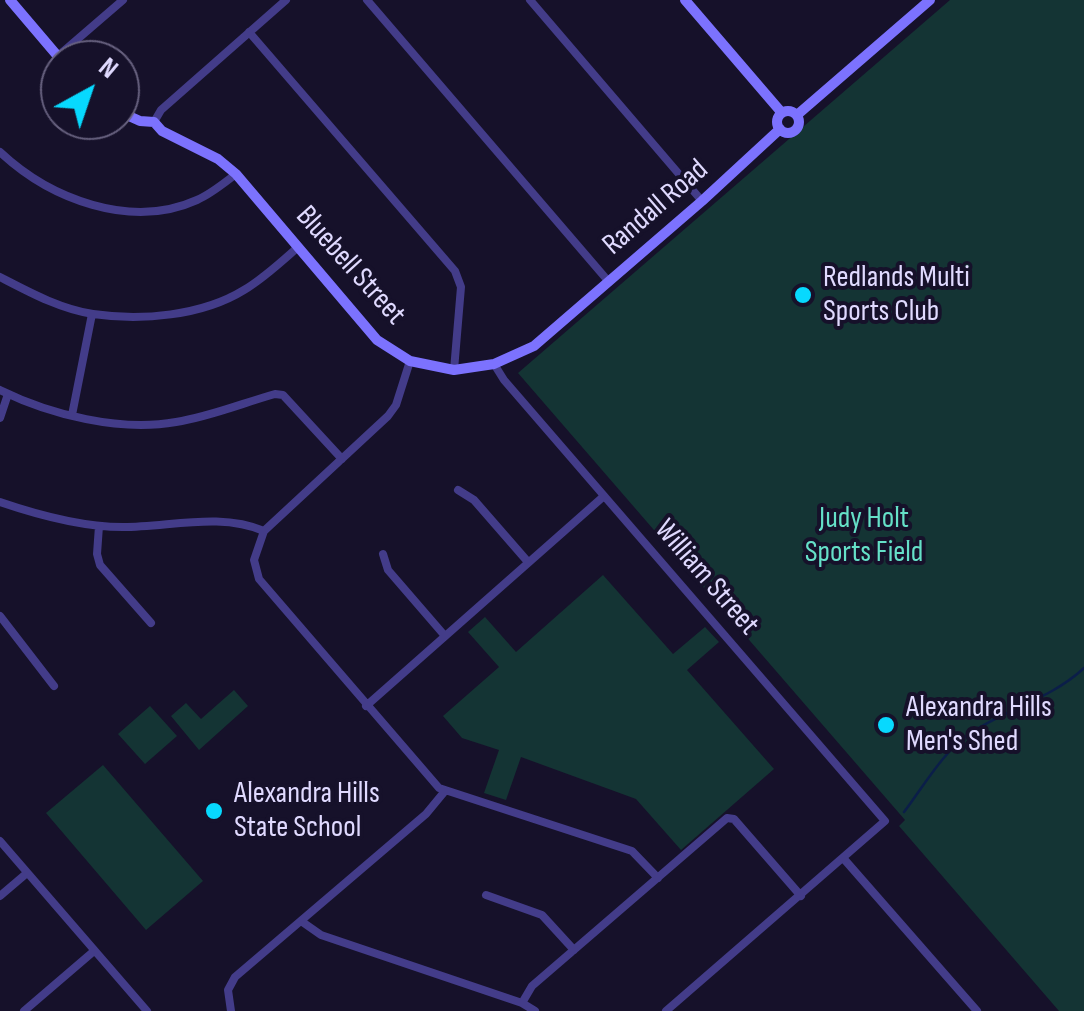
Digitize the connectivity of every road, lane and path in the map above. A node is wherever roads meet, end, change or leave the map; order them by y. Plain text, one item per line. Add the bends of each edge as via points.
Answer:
1 (10, 0) edge
2 (124, 0) edge
3 (286, 0) edge
4 (368, 0) edge
5 (530, 0) edge
6 (685, 0) edge
7 (930, 0) edge
8 (249, 32) junction
9 (44, 40) edge
10 (80, 40) edge
11 (782, 113) junction
12 (797, 114) junction
13 (140, 121) edge
14 (154, 122) junction
15 (780, 129) junction
16 (0, 152) edge
17 (236, 174) junction
18 (702, 201) junction
19 (298, 247) junction
20 (0, 277) edge
21 (610, 282) junction
22 (92, 314) junction
23 (563, 322) joint
24 (410, 360) junction
25 (494, 364) junction
26 (454, 370) junction
27 (4, 392) edge
28 (72, 415) junction
29 (0, 418) edge
30 (342, 459) junction
31 (458, 490) dead end
32 (604, 496) junction
33 (0, 502) edge
34 (99, 526) junction
35 (264, 530) junction
36 (383, 554) dead end
37 (528, 562) junction
38 (0, 616) edge
39 (151, 624) dead end
40 (445, 636) junction
41 (54, 686) dead end
42 (366, 706) junction
43 (445, 791) junction
44 (0, 842) edge
45 (844, 859) junction
46 (27, 873) junction
47 (658, 878) junction
48 (486, 895) dead end
49 (0, 896) edge
50 (801, 896) junction
51 (301, 921) junction
52 (574, 950) junction
53 (94, 951) junction
54 (522, 1003) junction
55 (24, 1011) edge
56 (147, 1011) edge
57 (231, 1011) edge
58 (535, 1011) edge
59 (666, 1011) edge
60 (977, 1011) edge

1 - 9 street
2 - 10 street
3 - 8 street
4 - 21 street
5 - 18 street
6 - 11 street
7 - 12 street, Randall Road
8 - 14 street
8 - 26 street via 455,271 461,288
11 - 12 street
11 - 15 street
12 - 15 street, Randall Road via 797,130
13 - 14 street, Bluebell Street
14 - 17 street, Bluebell Street
15 - 18 street, Randall Road
16 - 17 street via 55,189 124,212 196,200
17 - 19 street, Bluebell Street
18 - 21 street, Randall Road
19 - 22 street via 252,285 218,302 164,315
19 - 24 street, Bluebell Street via 377,340
20 - 22 street
21 - 23 street, Randall Road
22 - 28 street
23 - 25 street, Bluebell Street via 534,346
24 - 26 street, Bluebell Street
24 - 30 street via 392,410
25 - 26 street, Bluebell Street
25 - 32 street, William Street
27 - 28 street
27 - 29 street
28 - 30 street via 154,425 275,394 290,401
30 - 35 street
31 - 37 street
32 - 37 street
32 - 45 street, William Street via 885,820
33 - 34 street
34 - 35 street via 228,520
34 - 39 street via 100,565
35 - 42 street via 254,560 258,580
36 - 40 street via 388,570
37 - 40 street
38 - 41 street
40 - 42 street
42 - 43 street
43 - 47 street via 632,851
43 - 51 street
44 - 46 street
45 - 50 street
45 - 60 street
46 - 49 street
46 - 53 street
47 - 50 street via 734,818
47 - 52 street
48 - 52 street via 542,915
50 - 59 street
51 - 54 street via 313,932
51 - 57 street via 230,983
52 - 54 street
53 - 55 street
53 - 56 street
54 - 58 street

